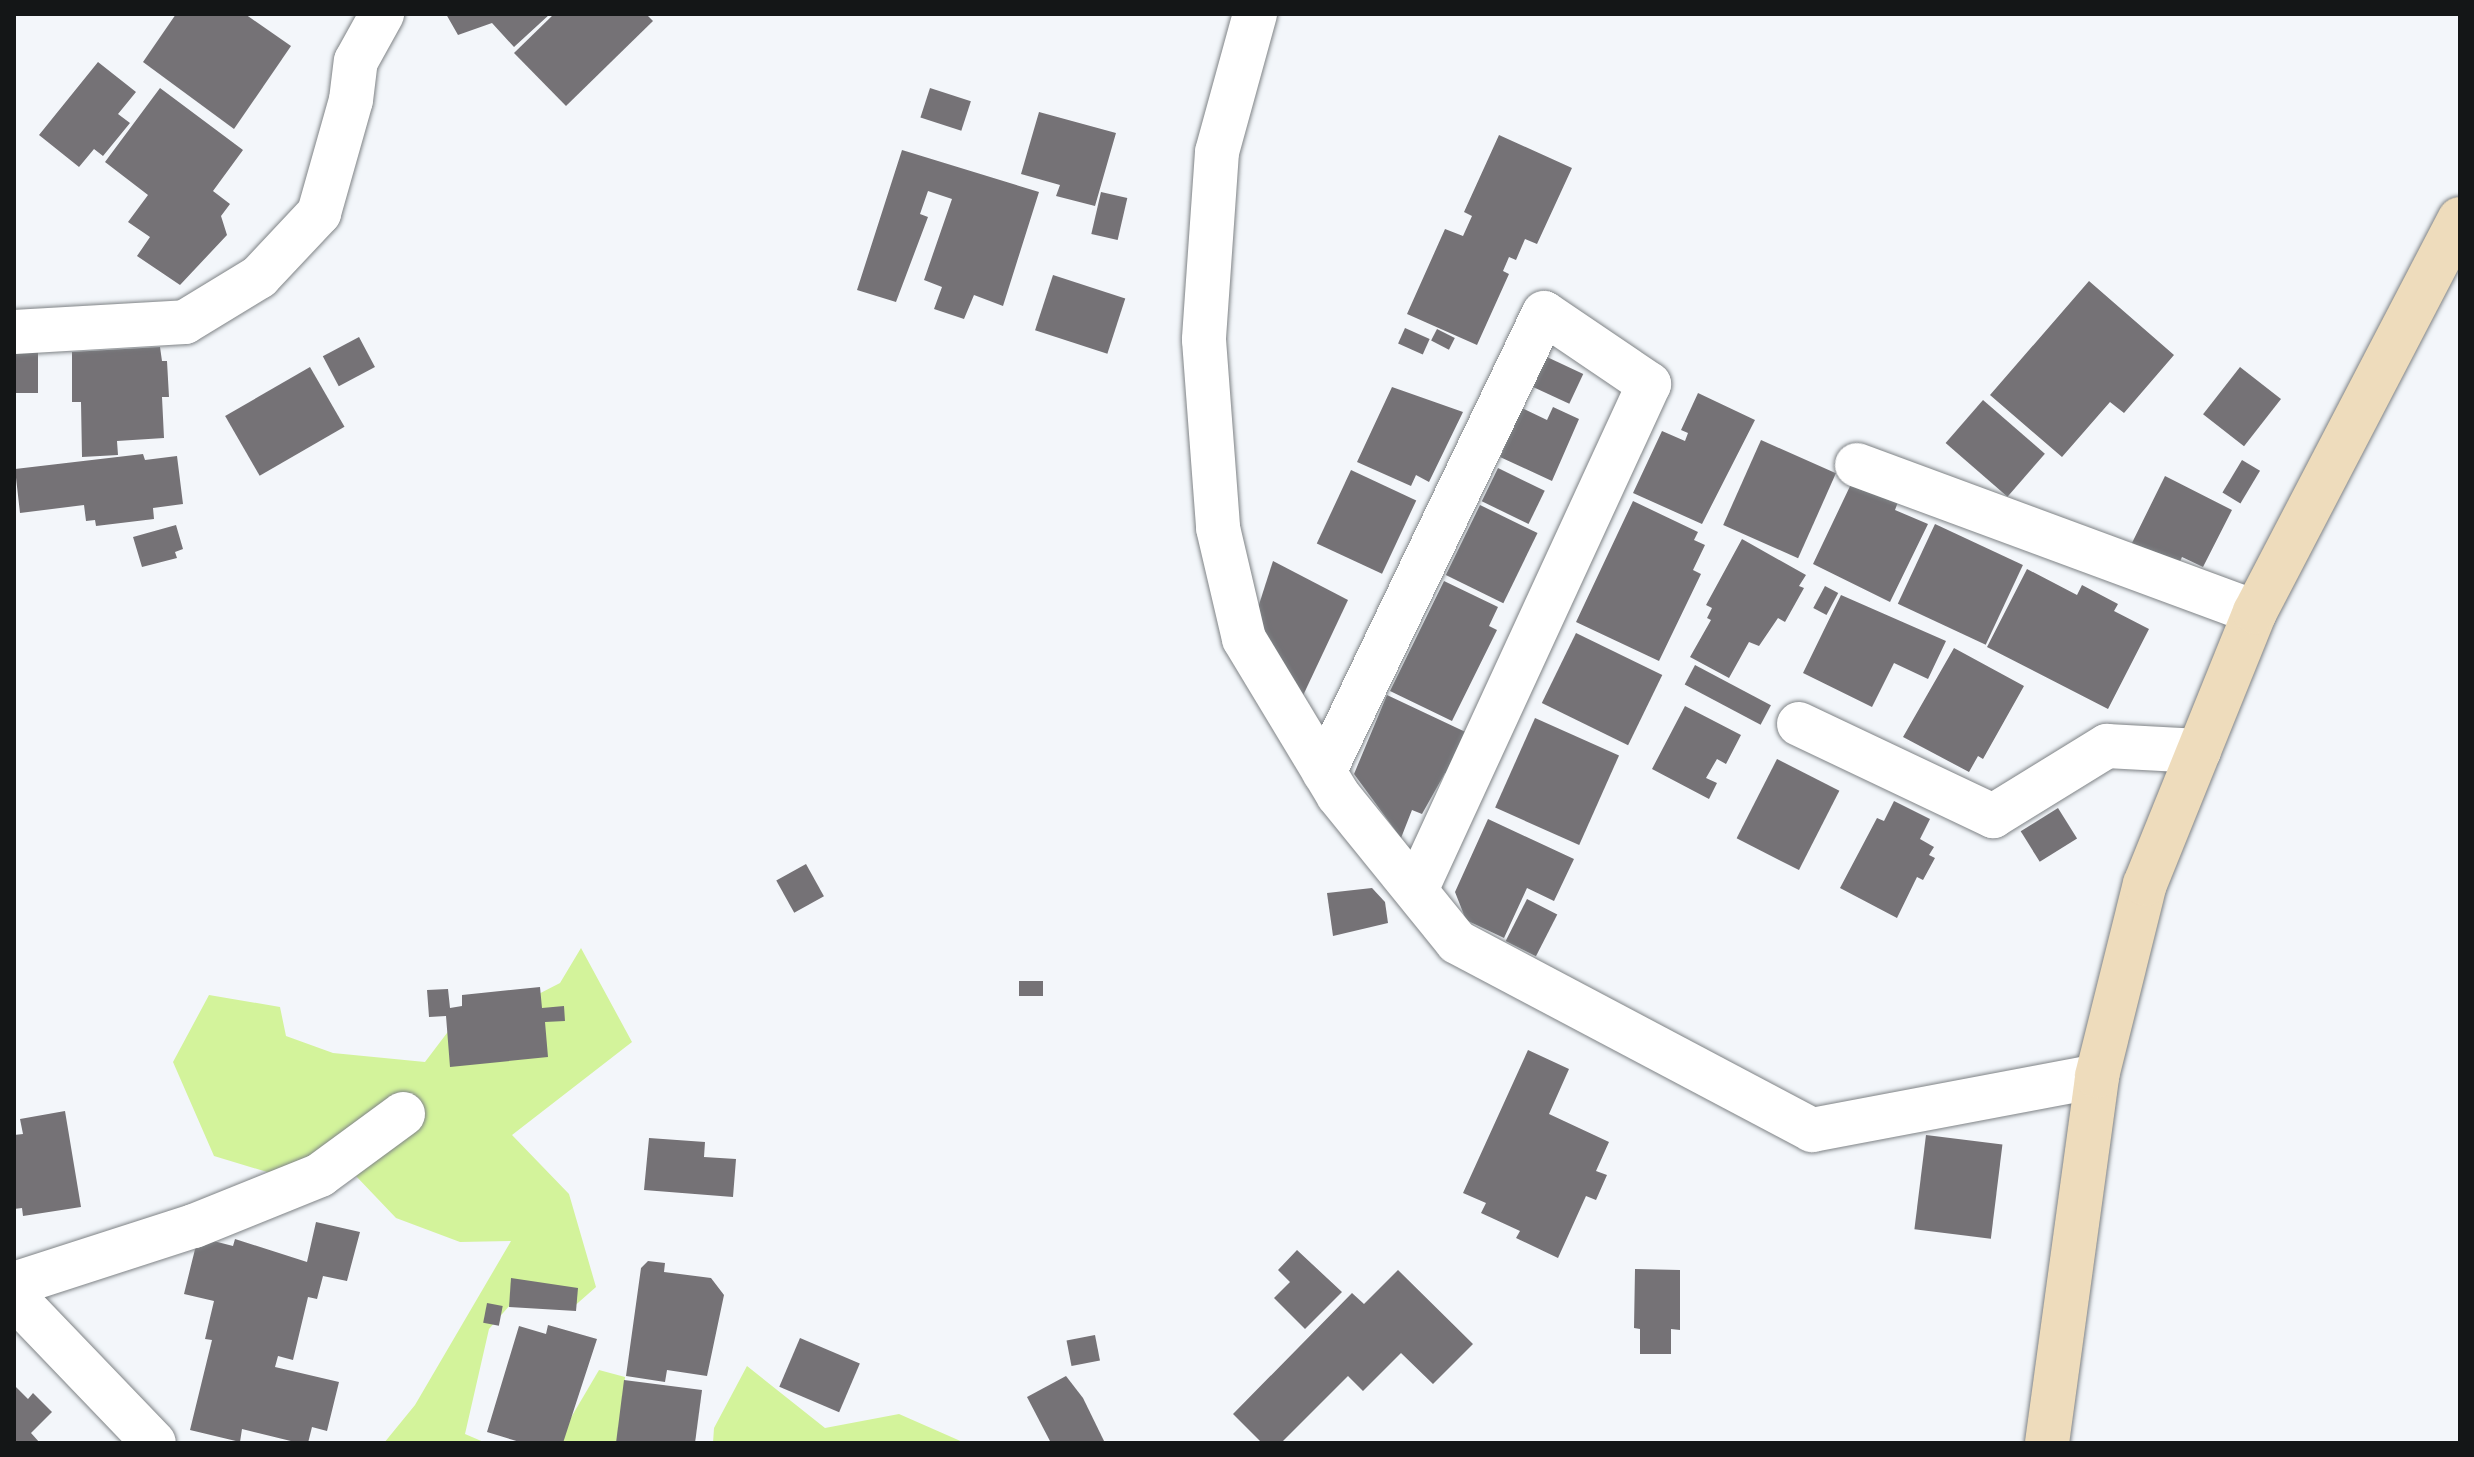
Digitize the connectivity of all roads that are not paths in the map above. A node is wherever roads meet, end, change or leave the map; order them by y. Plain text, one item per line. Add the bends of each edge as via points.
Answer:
1 (382, 14) edge
2 (1255, 14) edge
3 (2460, 219) edge
4 (14, 332) edge
5 (1857, 465) dead end
6 (2255, 612) junction
7 (1799, 724) dead end
8 (2199, 751) junction
9 (1324, 772) junction
10 (1416, 890) junction
11 (2097, 1076) junction
12 (403, 1114) dead end
13 (14, 1284) edge
14 (14, 1297) edge
15 (154, 1443) edge
16 (2047, 1443) edge

1 - 4 street via 356,61 351,100 319,213 259,277 185,322
2 - 9 street via 1217,152 1204,340 1218,528 1244,639
3 - 6 street
5 - 6 street
6 - 8 street
7 - 8 street via 1993,816 2107,746
8 - 11 street via 2145,884
9 - 10 street
9 - 10 street via 1544,313 1649,384
10 - 11 street via 1457,942 1812,1130
11 - 16 street
12 - 13 street via 320,1175 194,1226
14 - 15 street

